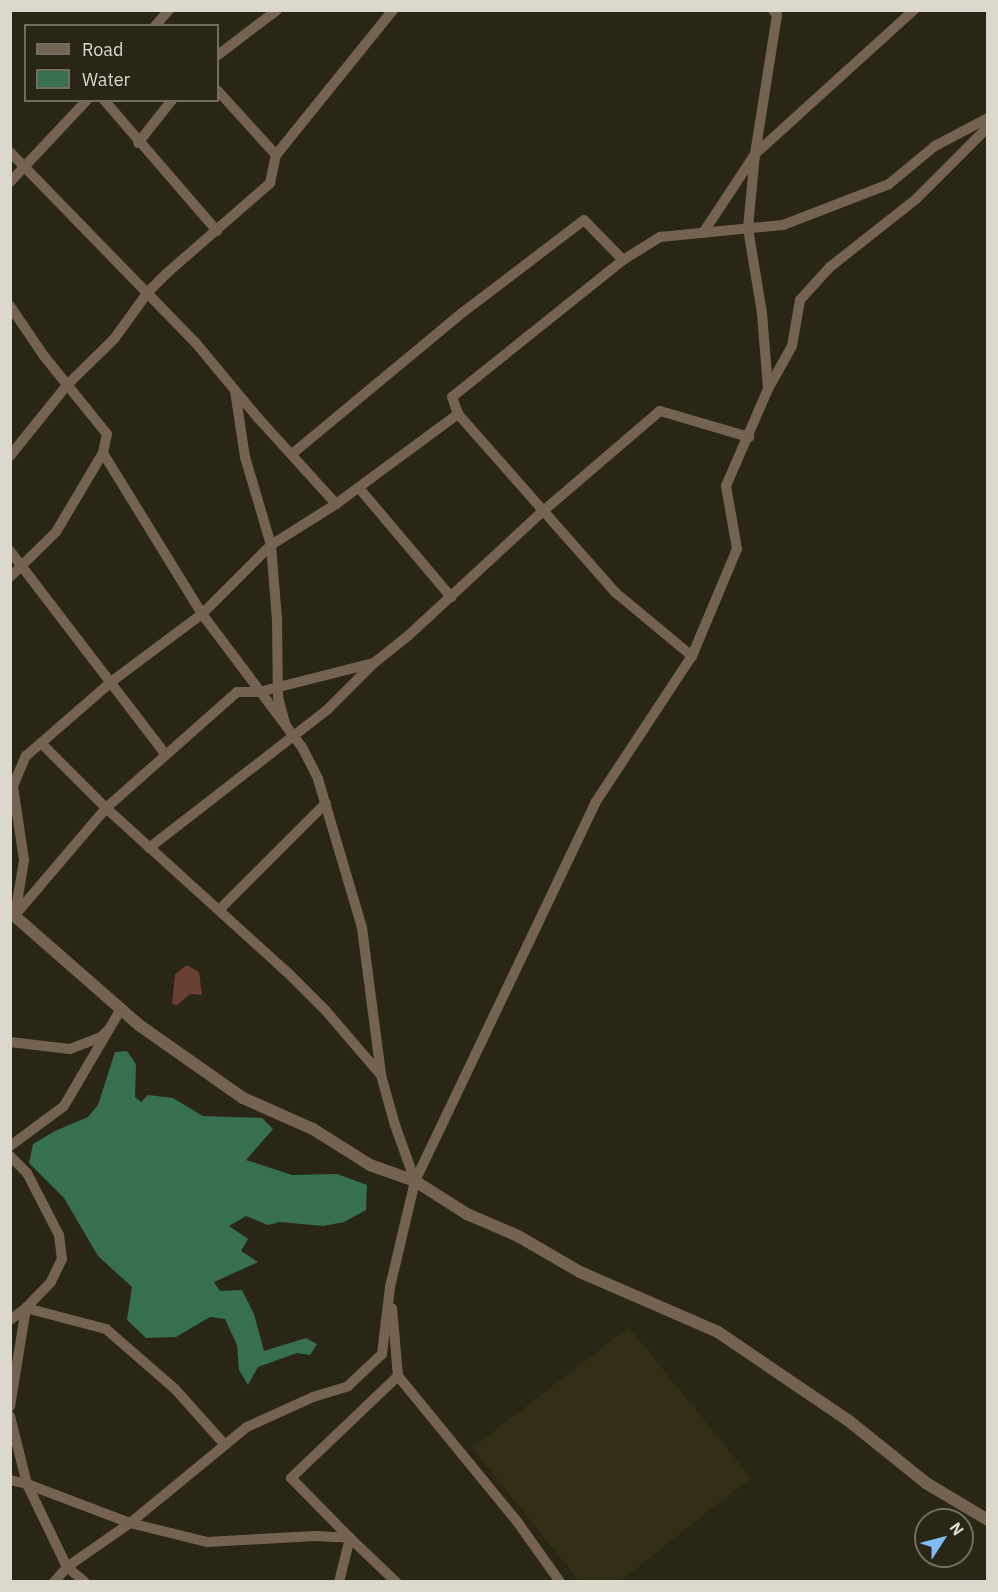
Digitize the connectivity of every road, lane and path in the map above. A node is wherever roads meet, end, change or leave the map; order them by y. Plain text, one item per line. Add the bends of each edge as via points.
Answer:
1 (169, 10) edge
2 (277, 10) edge
3 (393, 10) edge
4 (773, 10) edge
5 (914, 10) edge
6 (157, 24) edge
7 (219, 54) edge
8 (219, 92) edge
9 (85, 102) edge
10 (106, 102) edge
11 (170, 102) edge
12 (987, 118) edge
13 (987, 127) edge
14 (138, 143) junction
15 (10, 152) edge
16 (755, 154) junction
17 (276, 155) junction
18 (25, 167) junction
19 (10, 182) edge
20 (748, 228) junction
21 (217, 231) junction
22 (703, 233) junction
23 (623, 260) junction
24 (148, 292) junction
25 (10, 306) edge
26 (67, 385) junction
27 (234, 387) junction
28 (768, 388) junction
29 (458, 414) junction
30 (749, 437) junction
31 (103, 453) junction
32 (291, 454) junction
33 (10, 456) edge
34 (359, 488) junction
35 (336, 504) junction
36 (542, 512) junction
37 (271, 545) junction
38 (10, 552) edge
39 (22, 565) junction
40 (10, 577) edge
41 (451, 597) junction
42 (201, 614) junction
43 (692, 656) junction
44 (374, 663) junction
45 (111, 682) junction
46 (278, 685) junction
47 (259, 692) junction
48 (290, 732) junction
49 (41, 743) junction
50 (165, 754) junction
51 (14, 771) edge
52 (326, 803) junction
53 (106, 808) junction
54 (149, 848) junction
55 (219, 910) junction
56 (13, 914) edge
57 (121, 1009) junction
58 (110, 1029) junction
59 (10, 1042) edge
60 (381, 1075) junction
61 (10, 1146) edge
62 (10, 1156) edge
63 (415, 1181) junction
64 (390, 1287) junction
65 (26, 1308) junction
66 (10, 1320) edge
67 (398, 1376) junction
68 (10, 1407) edge
69 (10, 1416) edge
70 (225, 1445) junction
71 (10, 1480) edge
72 (27, 1484) junction
73 (987, 1520) edge
74 (130, 1523) junction
75 (350, 1538) junction
76 (67, 1567) junction
77 (54, 1581) edge
78 (85, 1581) edge
79 (339, 1581) edge
80 (396, 1581) edge
81 (560, 1581) edge

1 - 6 street
2 - 7 street
3 - 17 street
4 - 16 street via 777,15
5 - 16 street
8 - 17 street
9 - 18 street
10 - 14 street
11 - 14 street
12 - 20 street via 935,146 888,184 783,225
13 - 28 street via 916,199 830,267 800,300 792,346
14 - 21 street
15 - 18 street
16 - 20 street
16 - 22 street
17 - 21 street via 270,183
18 - 19 street
18 - 24 street
20 - 22 street
20 - 28 street via 762,313
21 - 24 street
22 - 23 street via 660,237
23 - 29 street via 452,397
23 - 32 street via 585,220 462,313
24 - 26 street via 114,339
24 - 27 street
25 - 26 street
26 - 31 street via 107,434
26 - 33 street
27 - 32 street
27 - 37 street via 245,457
28 - 30 street
29 - 34 street
29 - 36 street
30 - 36 street via 660,411
30 - 43 street via 726,486 737,549
31 - 39 street via 56,532
31 - 42 street
32 - 35 street
34 - 35 street
34 - 41 street
35 - 37 street
36 - 41 street
36 - 43 street via 616,593
37 - 42 street
37 - 46 street
38 - 39 street
39 - 40 street
39 - 45 street
41 - 44 street
42 - 45 street
42 - 47 street
43 - 63 street via 595,803
44 - 46 street
44 - 48 street via 328,709
45 - 49 street
45 - 50 street
46 - 47 street
46 - 48 street
47 - 48 street
47 - 50 street via 237,692
48 - 52 street via 318,779
48 - 54 street
49 - 51 street
49 - 53 street
50 - 53 street
51 - 56 street via 24,860
52 - 55 street
52 - 60 street via 362,928
53 - 54 street
53 - 56 street
54 - 55 street
55 - 60 street via 326,1011
56 - 57 street
57 - 58 street
57 - 63 street via 243,1098 313,1129 370,1165
58 - 59 street via 102,1037 70,1049
58 - 61 street via 64,1106
60 - 63 street
62 - 65 street via 27,1173 59,1235 62,1259 51,1282
63 - 64 street
63 - 73 street via 467,1214 518,1236 580,1272 718,1332 849,1421 926,1483
64 - 67 street
64 - 70 street via 382,1354 348,1386 247,1427
65 - 66 street
65 - 68 street
65 - 70 street via 106,1329 175,1389
67 - 75 street via 291,1478
67 - 81 street via 516,1520
69 - 72 street
70 - 74 street
71 - 72 street
72 - 74 street
72 - 76 street
74 - 75 street via 207,1542
74 - 76 street
75 - 79 street
75 - 80 street
76 - 77 street
76 - 78 street

